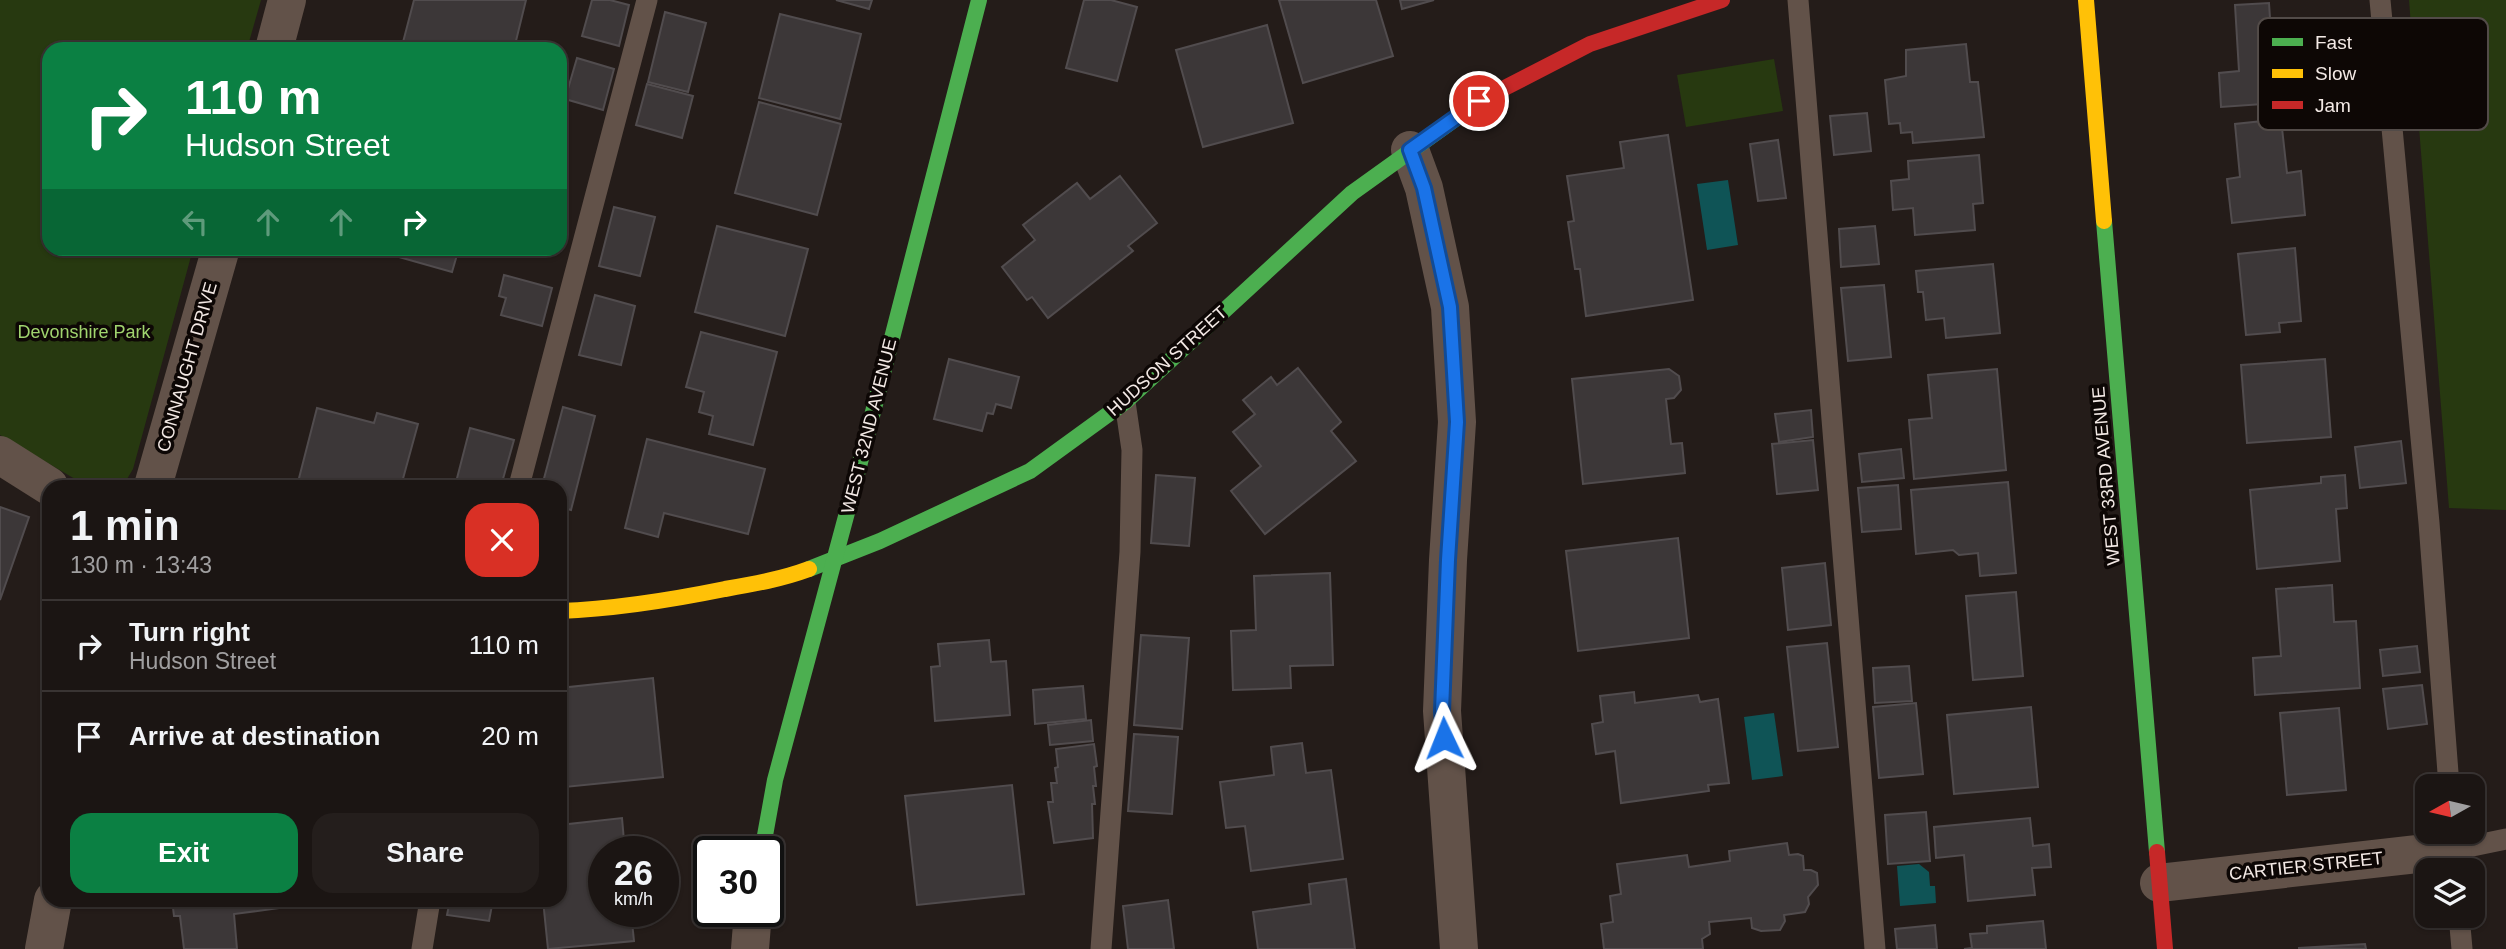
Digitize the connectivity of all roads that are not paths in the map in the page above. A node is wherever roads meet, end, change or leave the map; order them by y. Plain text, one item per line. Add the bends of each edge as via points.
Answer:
1 (287, 0) edge
2 (647, 0) edge
3 (979, 0) edge
4 (1722, 0) edge
5 (1798, 0) edge
6 (2086, 0) edge
7 (2380, 0) edge
8 (2382, 18) edge
9 (276, 42) edge
10 (2392, 130) edge
11 (1410, 150) junction
12 (219, 256) edge
13 (1125, 402) junction
14 (0, 455) edge
15 (155, 480) edge
16 (521, 480) edge
17 (42, 482) edge
18 (835, 559) junction
19 (567, 611) edge
20 (2448, 774) edge
21 (765, 836) edge
22 (2506, 839) edge
23 (2453, 850) edge
24 (2159, 883) junction
25 (52, 907) edge
26 (429, 907) edge
27 (752, 927) edge
28 (2460, 928) edge
29 (44, 949) edge
30 (422, 949) edge
31 (750, 949) edge
32 (1101, 949) edge
33 (1459, 949) edge
34 (1875, 949) edge
35 (2165, 949) edge
36 (2462, 949) edge

1 - 9 street
2 - 16 lane
3 - 18 street, WEST 32ND AVENUE
4 - 11 street, HUDSON STREET via 1590,44 1479,101
5 - 34 lane
6 - 24 street, WEST 33RD AVENUE
7 - 8 lane
10 - 20 lane
11 - 13 street, HUDSON STREET via 1352,193
11 - 33 street via 1424,188 1450,307 1457,422 1442,711
12 - 15 street, CONNAUGHT DRIVE
13 - 18 street, HUDSON STREET via 1030,471
13 - 32 lane via 1132,450 1130,552
14 - 17 street
18 - 19 street, HUDSON STREET via 789,577 691,596
18 - 21 street, WEST 32ND AVENUE via 775,780
22 - 23 lane
23 - 24 street, CARTIER STREET
24 - 35 street, WEST 33RD AVENUE
25 - 29 street
26 - 30 lane
27 - 31 street
28 - 36 lane

